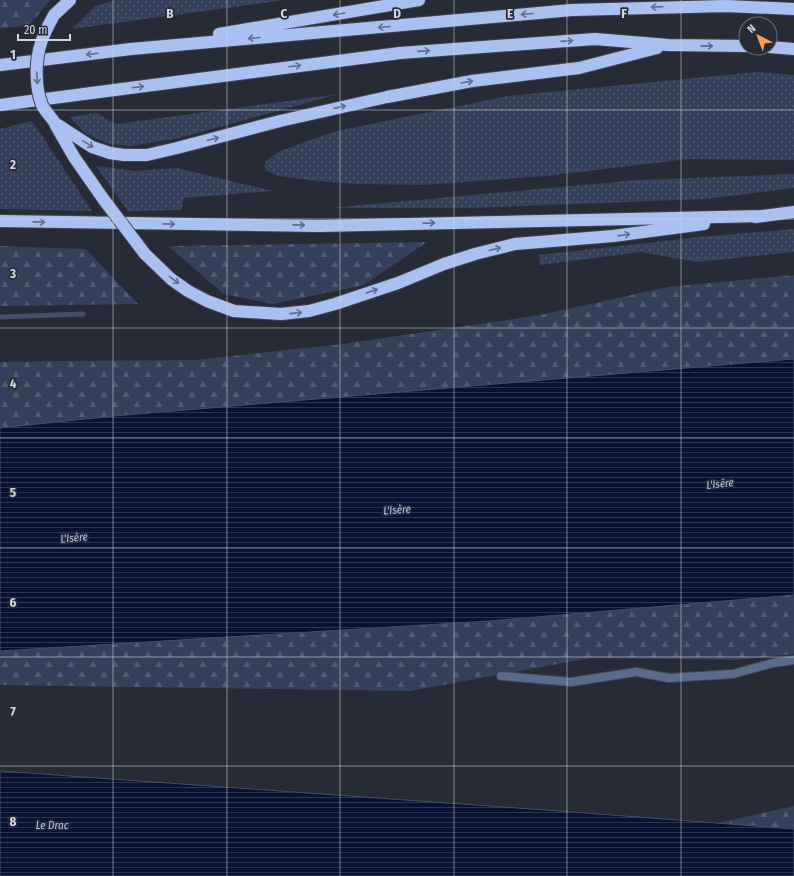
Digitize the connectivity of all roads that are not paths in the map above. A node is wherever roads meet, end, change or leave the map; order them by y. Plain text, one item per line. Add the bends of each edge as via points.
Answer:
1 (70, 0) edge
2 (419, 0) edge
3 (794, 9) edge
4 (668, 45) junction
5 (738, 46) edge
6 (778, 48) edge
7 (131, 49) junction
8 (794, 49) edge
9 (0, 65) edge
10 (0, 106) edge
11 (55, 123) junction
12 (794, 212) edge
13 (763, 216) junction
14 (0, 221) edge
15 (794, 660) edge
16 (501, 676) dead end

1 -> 11 highway, bridge via 54,15 45,31 40,45 36,77 42,106
2 -> 7 highway
3 -> 7 highway via 726,6 572,10
4 -> 5 highway
10 -> 4 highway via 400,53 595,39
11 -> 4 highway via 92,147 110,153 147,155 386,96 472,81 578,68
6 - 8 highway
7 -> 9 highway
11 -> 13 highway, bridge via 74,157 145,254 188,291 234,311 282,314 309,311 398,283 444,264 515,244 613,236
12 - 13 highway
14 -> 13 highway via 319,226
15 - 16 lane via 732,674 669,678 636,672 571,682

